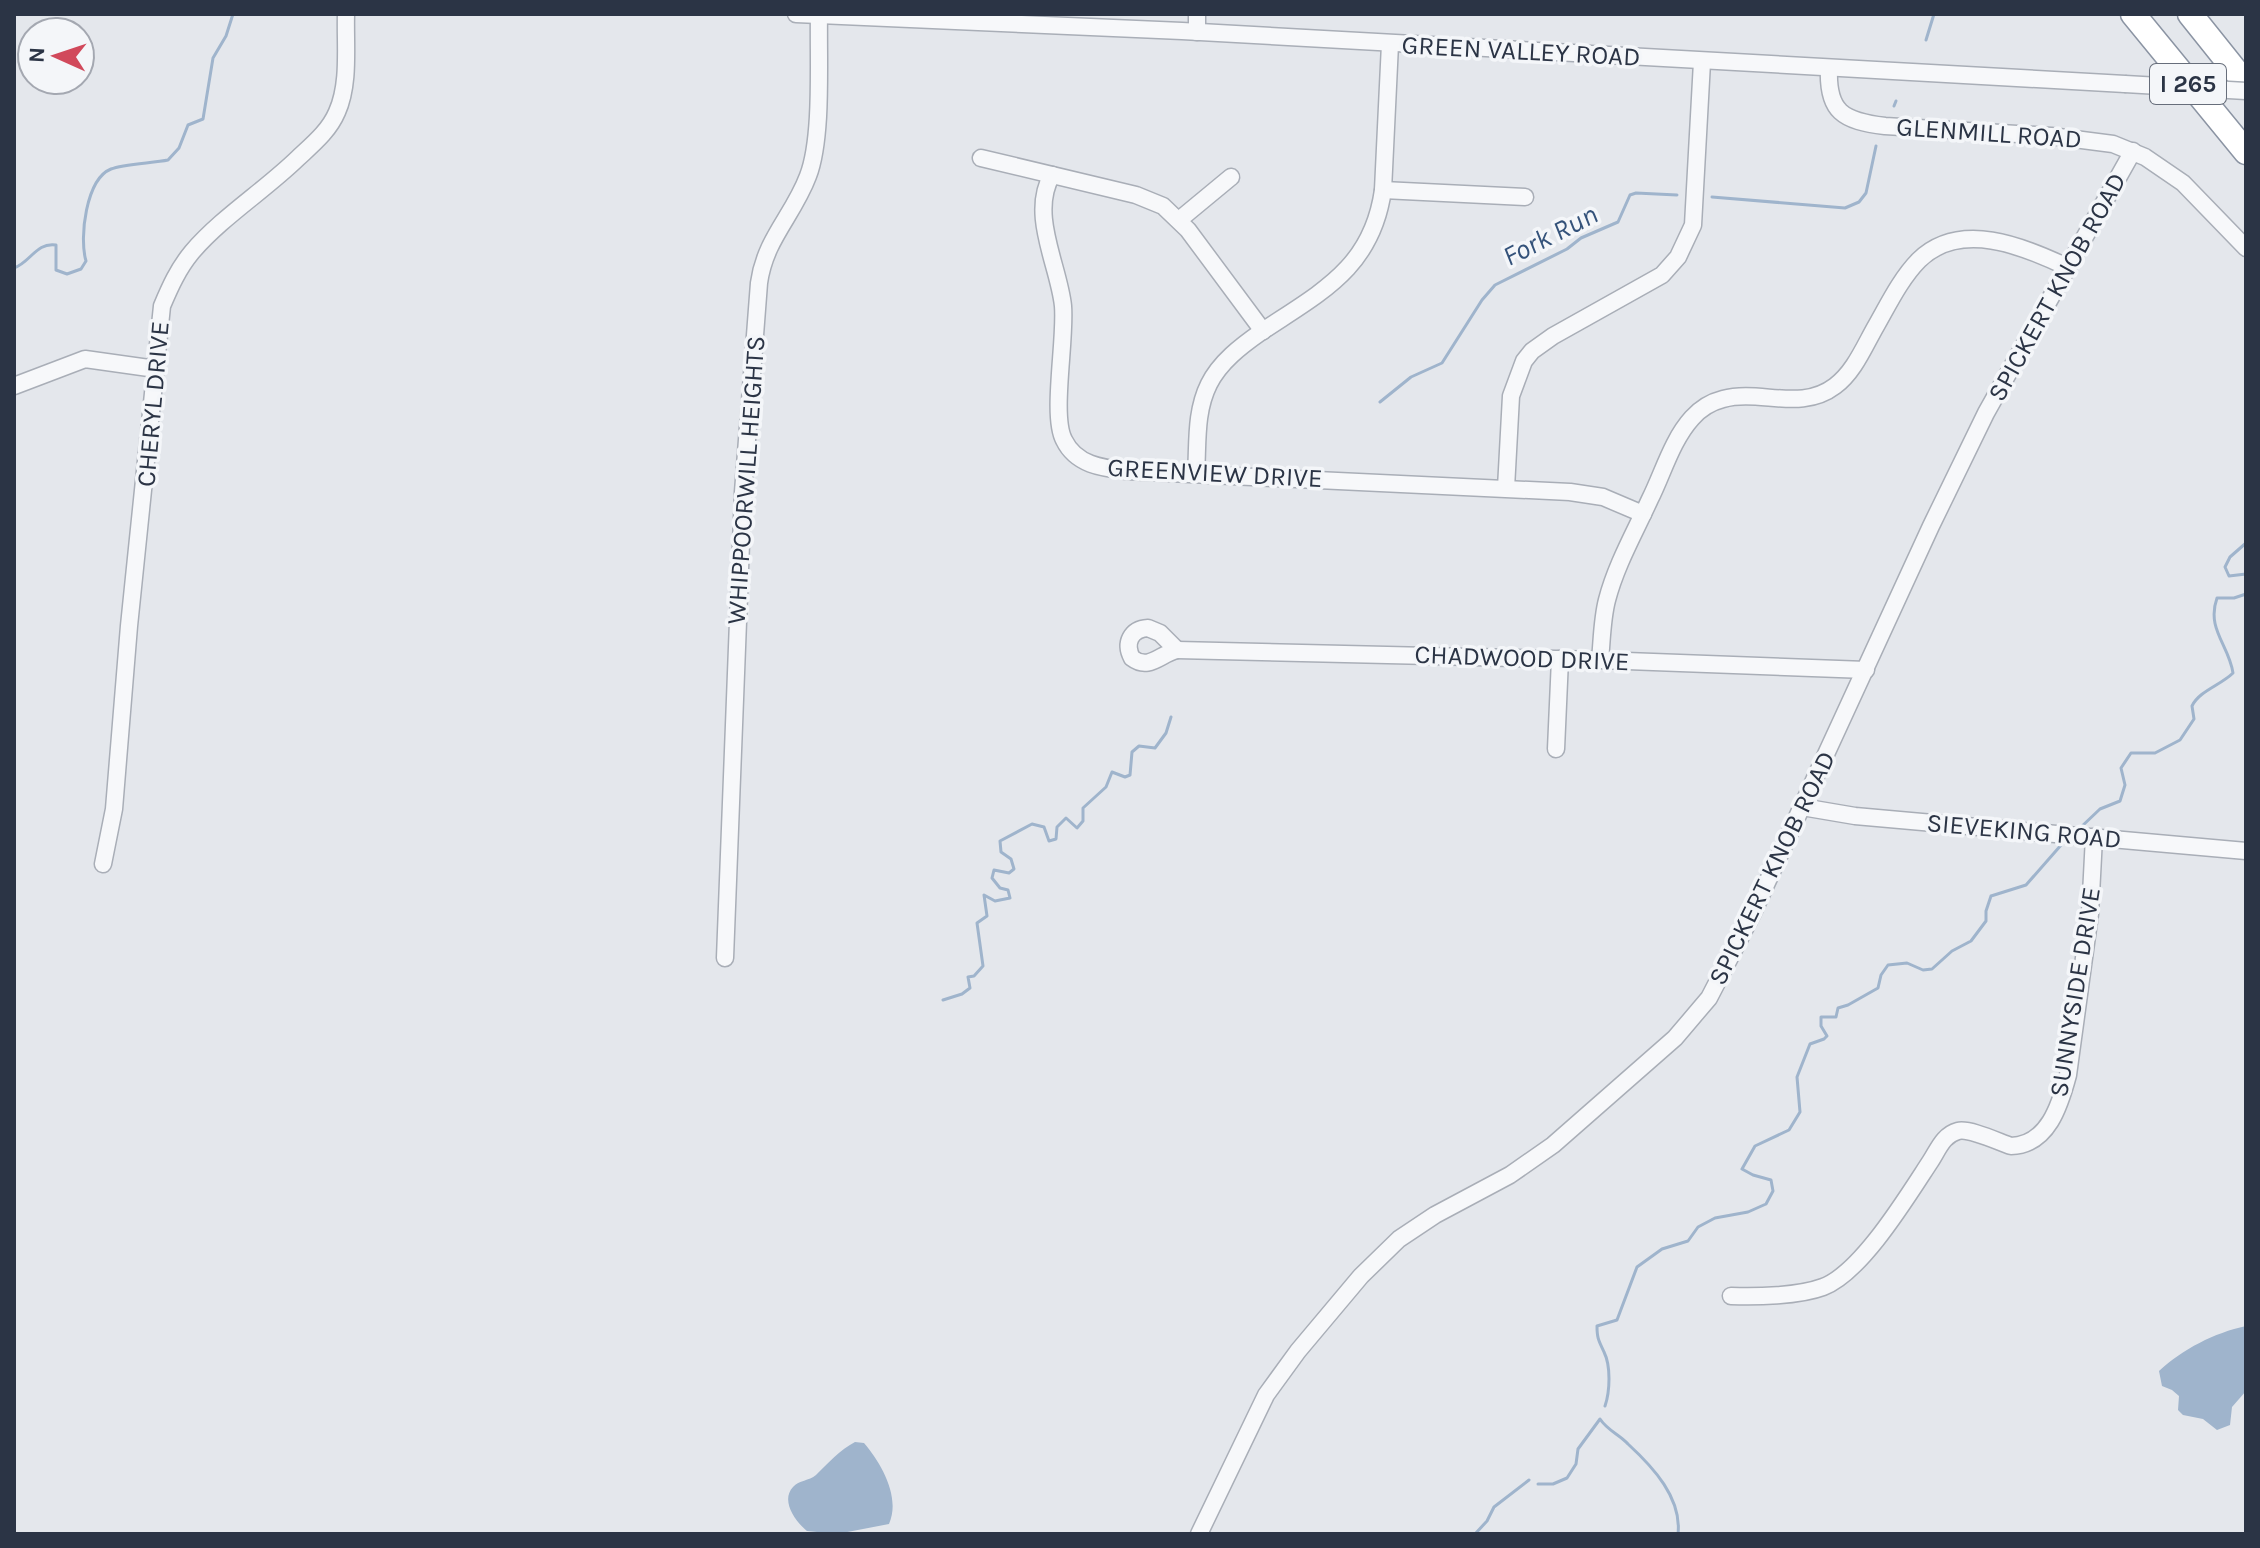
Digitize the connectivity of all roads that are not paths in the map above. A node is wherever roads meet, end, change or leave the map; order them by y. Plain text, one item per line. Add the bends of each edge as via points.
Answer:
1 (346, 14) edge
2 (796, 14) edge
3 (1197, 14) edge
4 (2133, 14) edge
5 (2190, 14) edge
6 (819, 15) edge
7 (902, 16) edge
8 (1187, 26) edge
9 (1390, 44) junction
10 (1702, 62) junction
11 (1829, 68) junction
12 (2246, 84) edge
13 (2246, 91) edge
14 (2133, 151) junction
15 (2246, 152) edge
16 (981, 158) dead end
17 (1052, 175) junction
18 (1231, 177) dead end
19 (1383, 190) junction
20 (1525, 197) dead end
21 (1179, 220) junction
22 (2246, 248) edge
23 (2067, 267) junction
24 (1263, 331) junction
25 (156, 369) junction
26 (14, 386) edge
27 (1196, 474) junction
28 (1506, 488) junction
29 (1643, 514) junction
30 (1177, 650) dead end
31 (1560, 659) junction
32 (1600, 660) junction
33 (1866, 670) junction
34 (1556, 749) dead end
35 (1802, 807) junction
36 (2094, 837) junction
37 (2246, 851) edge
38 (103, 864) dead end
39 (725, 958) dead end
40 (1731, 1296) dead end
41 (1199, 1534) edge

1 - 25 street, CHERYL DRIVE via 343,91 328,130 192,252 162,306
2 - 6 street, GREEN VALLEY ROAD
3 - 8 street
4 - 15 highway, I 265
5 - 12 highway, I 265
6 - 7 street, GREEN VALLEY ROAD
6 - 39 street, WHIPPOORWILL HEIGHTS via 814,160 767,250 759,283 743,492
7 - 8 street, GREEN VALLEY ROAD
8 - 9 street, GREEN VALLEY ROAD
9 - 10 street, GREEN VALLEY ROAD
9 - 19 street
10 - 11 street, GREEN VALLEY ROAD
10 - 28 street via 1693,225 1683,247 1662,275 1532,351 1511,396
11 - 13 street, GREEN VALLEY ROAD, bridge
11 - 14 street, GLENMILL ROAD via 1832,102 1857,122 2076,138
14 - 22 street, GLENMILL ROAD via 2183,183
14 - 23 street, SPICKERT KNOB ROAD
16 - 17 street
17 - 21 street via 1136,195 1163,206
17 - 27 street, GREENVIEW DRIVE via 1044,215 1064,317 1058,416 1063,439 1077,457 1100,468
18 - 21 street
19 - 20 street
19 - 24 street via 1375,226 1352,265
21 - 24 street
23 - 29 street via 1997,241 1959,240 1936,247 1916,262 1857,361 1833,388 1798,400 1731,397 1700,410 1678,439
23 - 33 street, SPICKERT KNOB ROAD via 1986,413
24 - 27 street via 1231,355 1209,383 1199,412
25 - 26 street via 85,359
25 - 38 street, CHERYL DRIVE via 114,809
27 - 28 street, GREENVIEW DRIVE
28 - 29 street, GREENVIEW DRIVE via 1593,495
29 - 32 street via 1606,601
30 - 31 street, CHADWOOD DRIVE
31 - 32 street, CHADWOOD DRIVE
31 - 34 street
32 - 33 street, CHADWOOD DRIVE
33 - 35 street, SPICKERT KNOB ROAD
35 - 36 street, SIEVEKING ROAD
35 - 41 street, SPICKERT KNOB ROAD via 1728,966 1699,1012 1553,1145 1399,1239 1361,1276 1266,1395
36 - 37 street, SIEVEKING ROAD
36 - 40 street, SUNNYSIDE DRIVE via 2090,914 2068,1075 2050,1123 2019,1146 1964,1130 1950,1134 1864,1256 1836,1281 1813,1291

